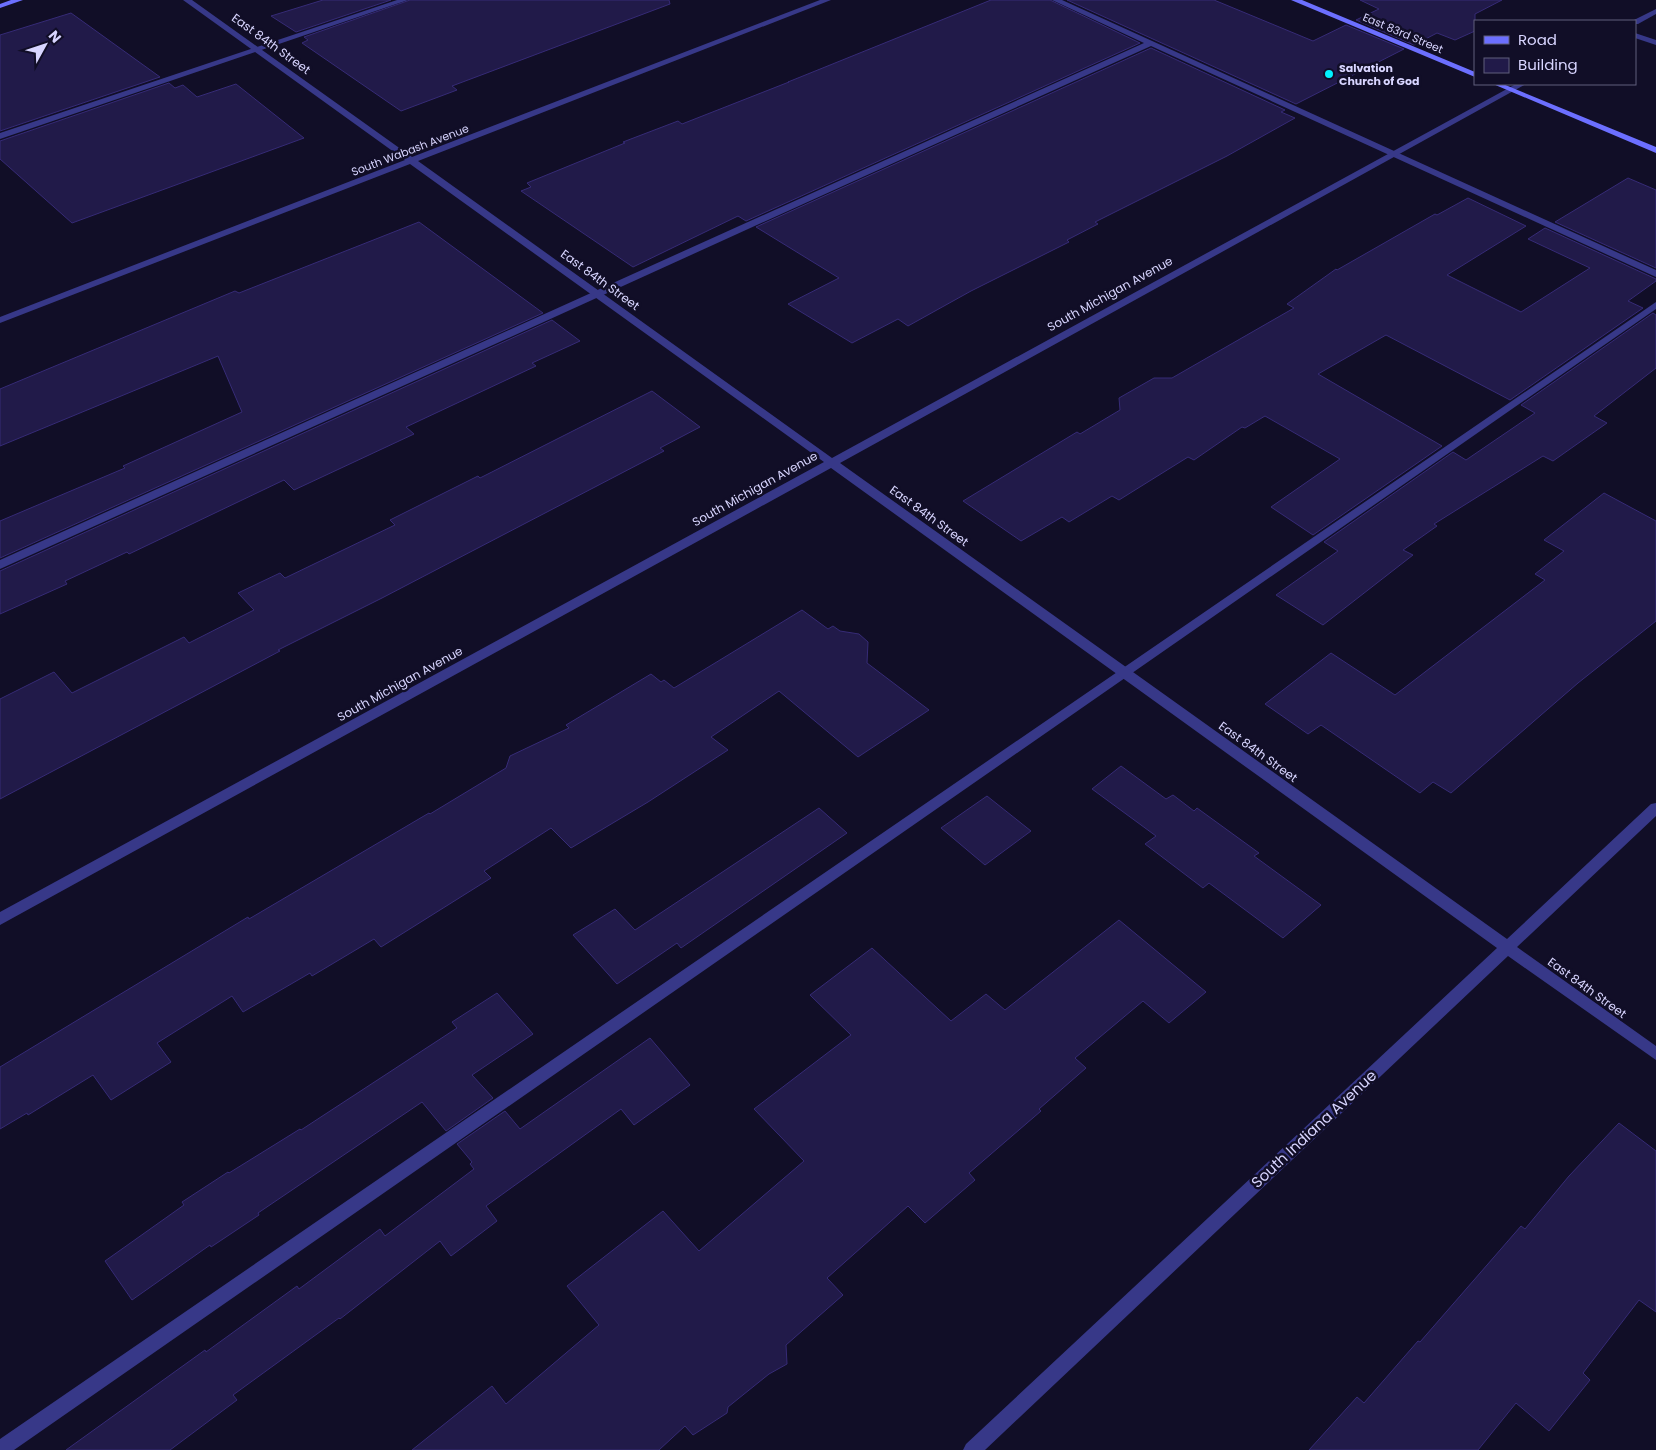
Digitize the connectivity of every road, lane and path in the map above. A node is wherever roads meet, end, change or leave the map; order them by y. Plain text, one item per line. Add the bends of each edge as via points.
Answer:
1 (19, 0) edge
2 (186, 0) edge
3 (404, 0) edge
4 (827, 0) edge
5 (1056, 0) edge
6 (1295, 0) edge
7 (0, 6) edge
8 (1656, 11) edge
9 (1636, 21) edge
10 (1636, 35) edge
11 (1151, 43) junction
12 (1656, 43) edge
13 (256, 50) junction
14 (1474, 74) edge
15 (1499, 85) edge
16 (1520, 85) edge
17 (1511, 90) junction
18 (0, 136) edge
19 (1656, 150) edge
20 (1394, 154) junction
21 (411, 161) junction
22 (1656, 274) edge
23 (596, 294) junction
24 (1656, 305) edge
25 (0, 320) edge
26 (832, 463) junction
27 (0, 565) edge
28 (1124, 672) junction
29 (1656, 808) edge
30 (0, 919) edge
31 (1507, 948) junction
32 (1656, 1054) edge
33 (0, 1449) edge
34 (972, 1450) edge

1 - 7 street
2 - 13 street, East 84th Street
3 - 13 street
4 - 21 street, South Wabash Avenue
5 - 11 street
6 - 14 street, East 83rd Street
8 - 9 street
10 - 12 street
11 - 20 street
11 - 23 street
13 - 18 street
13 - 21 street, East 84th Street
15 - 17 street
16 - 17 street, South Michigan Avenue
17 - 19 street
17 - 20 street, South Michigan Avenue
20 - 22 street
20 - 26 street, South Michigan Avenue
21 - 23 street, East 84th Street
21 - 25 street, South Wabash Avenue
23 - 26 street, East 84th Street
23 - 27 street
24 - 28 street
26 - 28 street, East 84th Street
26 - 30 street, South Michigan Avenue
28 - 31 street, East 84th Street
28 - 33 street
29 - 31 street, South Indiana Avenue
31 - 32 street, East 84th Street
31 - 34 street, South Indiana Avenue

